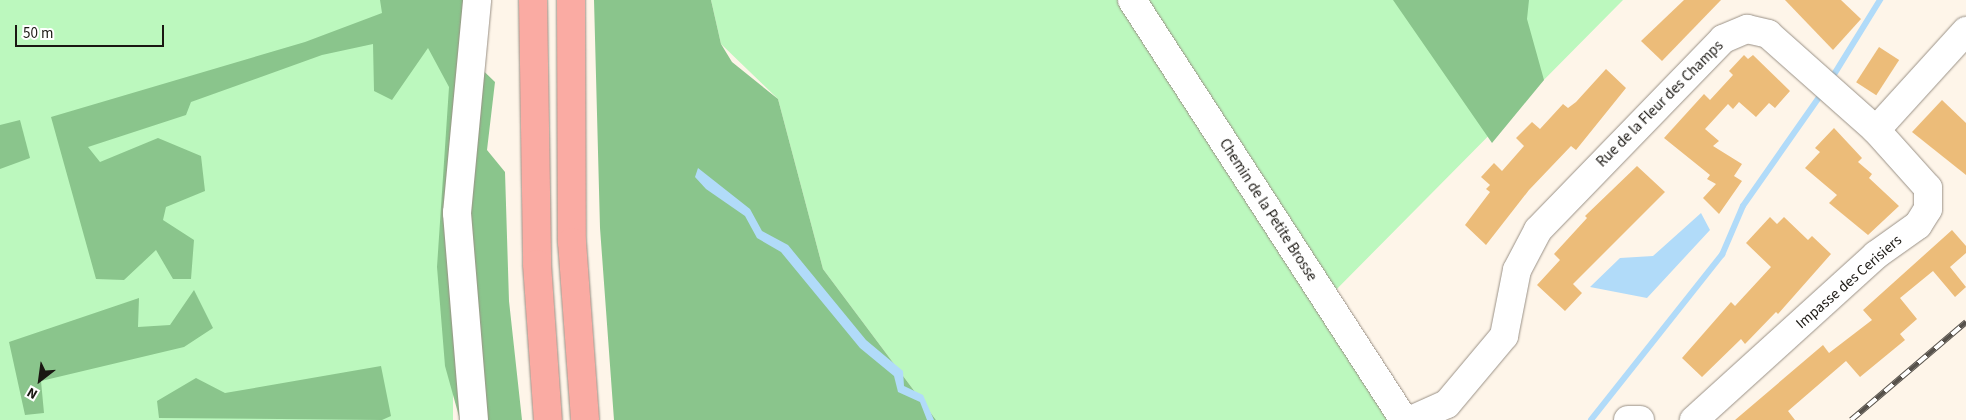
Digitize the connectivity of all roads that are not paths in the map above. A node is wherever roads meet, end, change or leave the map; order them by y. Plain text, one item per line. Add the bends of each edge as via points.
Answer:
1 (477, 0) edge
2 (533, 0) edge
3 (571, 0) edge
4 (1132, 0) edge
5 (1966, 31) edge
6 (1876, 130) junction
7 (474, 420) edge
8 (548, 420) edge
9 (586, 420) edge
10 (1404, 420) edge
11 (1410, 420) edge
12 (1628, 420) edge
13 (1640, 420) edge
14 (1694, 420) edge

1 - 7 street via 458,212
2 - 8 highway via 537,264
3 - 9 highway via 572,242
4 - 10 street, Chemin de la Petite Brosse
5 - 6 street
6 - 11 street, Rue de la Fleur des Champs via 1768,34 1747,29 1723,39 1538,230 1517,270 1504,336 1447,404
6 - 14 street, Impasse des Cerisiers via 1928,188 1928,209 1918,225 1876,255
12 - 13 street

